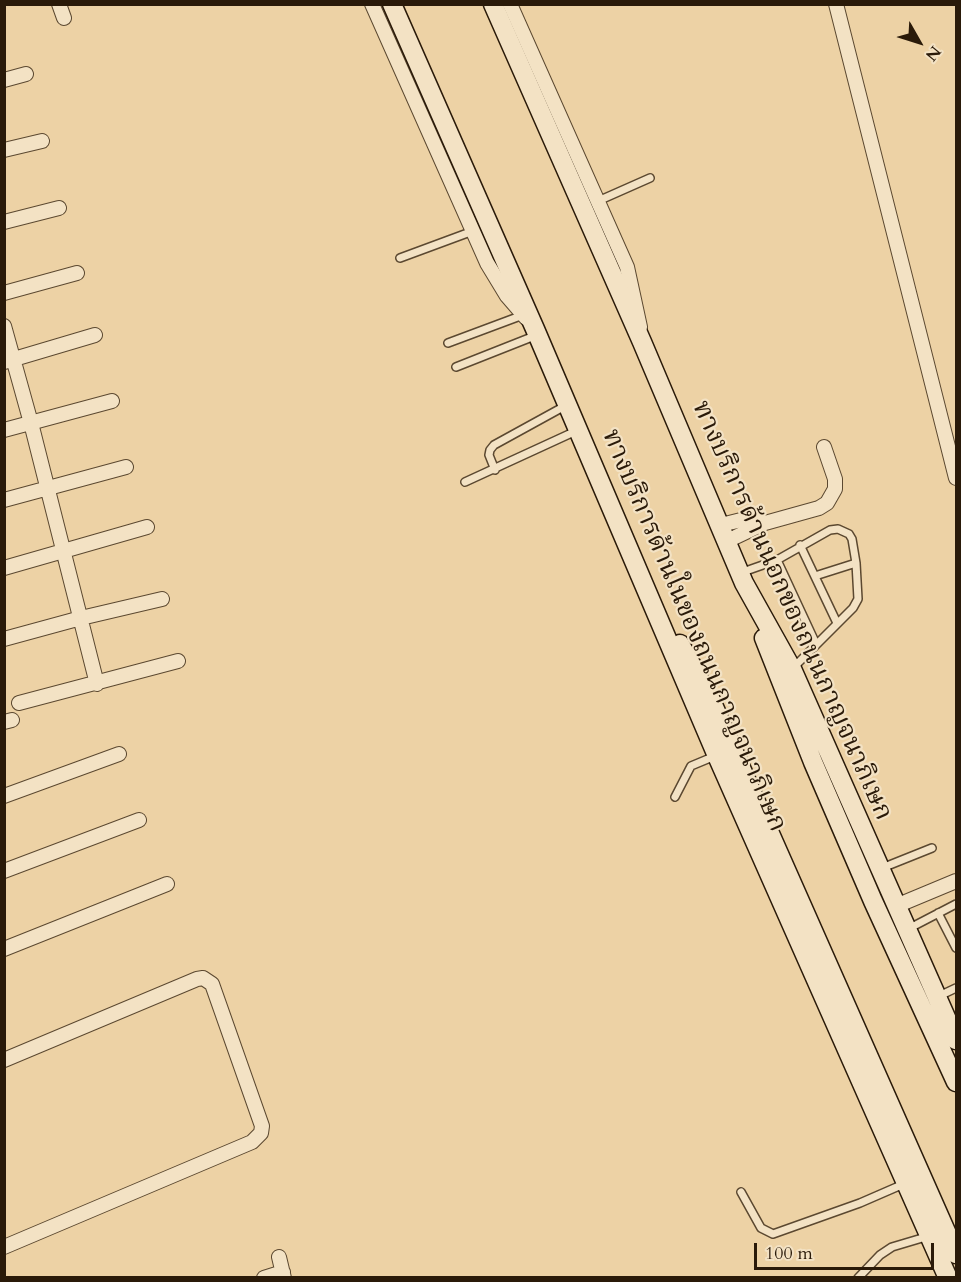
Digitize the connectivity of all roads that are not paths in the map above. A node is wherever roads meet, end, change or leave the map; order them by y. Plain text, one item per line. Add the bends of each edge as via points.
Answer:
1 (372, 4) edge
2 (392, 4) edge
3 (493, 4) edge
4 (510, 4) edge
5 (836, 4) edge
6 (26, 74) dead end
7 (4, 80) edge
8 (42, 141) dead end
9 (4, 150) edge
10 (650, 178) dead end
11 (598, 201) junction
12 (59, 208) dead end
13 (4, 222) edge
14 (473, 231) junction
15 (400, 258) dead end
16 (77, 273) dead end
17 (4, 293) edge
18 (523, 315) junction
19 (4, 326) edge
20 (536, 332) junction
21 (95, 335) dead end
22 (642, 342) junction
23 (448, 343) dead end
24 (9, 360) edge
25 (456, 366) dead end
26 (111, 401) dead end
27 (567, 405) junction
28 (31, 423) junction
29 (4, 430) edge
30 (579, 430) junction
31 (824, 447) dead end
32 (126, 467) dead end
33 (495, 470) junction
34 (957, 478) edge
35 (465, 482) dead end
36 (48, 490) junction
37 (4, 500) edge
38 (147, 527) dead end
39 (724, 533) junction
40 (800, 545) junction
41 (64, 552) junction
42 (777, 560) junction
43 (856, 563) junction
44 (4, 568) edge
45 (815, 576) junction
46 (742, 578) junction
47 (162, 599) dead end
48 (651, 599) junction
49 (81, 618) junction
50 (837, 623) junction
51 (4, 639) edge
52 (816, 644) junction
53 (178, 661) dead end
54 (792, 669) junction
55 (97, 684) junction
56 (19, 703) dead end
57 (119, 754) dead end
58 (717, 756) junction
59 (4, 796) edge
60 (675, 797) dead end
61 (139, 820) dead end
62 (932, 848) dead end
63 (879, 868) junction
64 (4, 871) edge
65 (957, 881) edge
66 (167, 884) dead end
67 (957, 904) edge
68 (896, 906) junction
69 (939, 913) junction
70 (906, 930) junction
71 (4, 948) edge
72 (957, 948) edge
73 (957, 988) edge
74 (937, 998) junction
75 (957, 1040) edge
76 (4, 1060) edge
77 (957, 1082) edge
78 (906, 1183) junction
79 (741, 1192) dead end
80 (929, 1236) junction
81 (4, 1247) edge
82 (957, 1254) edge
83 (279, 1257) dead end
84 (284, 1275) edge
85 (264, 1278) edge
86 (858, 1278) edge
87 (948, 1278) edge

1 - 14 street
2 - 20 main road, ทางบริการด้านในของถนนกาญจนาภิเษก
3 - 22 main road, ทางบริการด้านนอกของถนนกาญจนาภิเษก
4 - 11 street
5 - 34 street
6 - 7 street
8 - 9 street
10 - 11 lane
11 - 22 street via 627,267
12 - 13 street
14 - 15 lane
14 - 18 street via 497,281
16 - 17 street
18 - 20 street
18 - 23 lane
19 - 24 street
20 - 25 lane
20 - 27 main road, ทางบริการด้านในของถนนกาญจนาภิเษก
21 - 24 street
22 - 39 main road, ทางบริการด้านนอกของถนนกาญจนาภิเษก
24 - 28 street
26 - 28 street
27 - 30 main road, ทางบริการด้านในของถนนกาญจนาภิเษก
27 - 33 lane via 494,445 489,455
28 - 29 street
28 - 36 street
30 - 33 lane
30 - 48 main road, ทางบริการด้านในของถนนกาญจนาภิเษก
31 - 39 street via 836,489 827,503 765,523 749,518
32 - 36 street
33 - 35 lane
36 - 37 street
36 - 41 street
38 - 41 street
39 - 46 main road, ทางบริการด้านนอกของถนนกาญจนาภิเษก
40 - 42 lane
40 - 43 lane via 830,530 845,530 852,539
40 - 45 lane
41 - 44 street
41 - 49 street
42 - 46 lane
42 - 52 lane
43 - 45 lane
43 - 50 lane via 858,599
45 - 50 lane
46 - 54 main road, ทางบริการด้านนอกของถนนกาญจนาภิเษก
46 - 77 main road via 813,762
47 - 49 street
48 - 58 main road, ทางบริการด้านในของถนนกาญจนาภิเษก
48 - 82 main road via 710,698
49 - 51 street
49 - 55 street
50 - 52 lane
52 - 54 lane
53 - 55 street
54 - 63 main road, ทางบริการด้านนอกของถนนกาญจนาภิเษก
55 - 56 street
57 - 59 street
58 - 60 lane via 691,766
58 - 78 main road, ทางบริการด้านในของถนนกาญจนาภิเษก
61 - 64 street
62 - 63 lane
63 - 68 main road, ทางบริการด้านนอกของถนนกาญจนาภิเษก
65 - 68 street
66 - 71 street
67 - 69 lane
68 - 70 main road, ทางบริการด้านนอกของถนนกาญจนาภิเษก
69 - 70 lane
69 - 72 lane
70 - 74 main road, ทางบริการด้านนอกของถนนกาญจนาภิเษก
73 - 74 lane
74 - 75 main road, ทางบริการด้านนอกของถนนกาญจนาภิเษก
76 - 81 street via 203,978 212,984 262,1126 252,1142
78 - 79 lane via 773,1234 761,1228
78 - 80 main road, ทางบริการด้านในของถนนกาญจนาภิเษก
80 - 86 lane via 892,1247
80 - 87 main road, ทางบริการด้านในของถนนกาญจนาภิเษก
83 - 84 street
84 - 85 street

